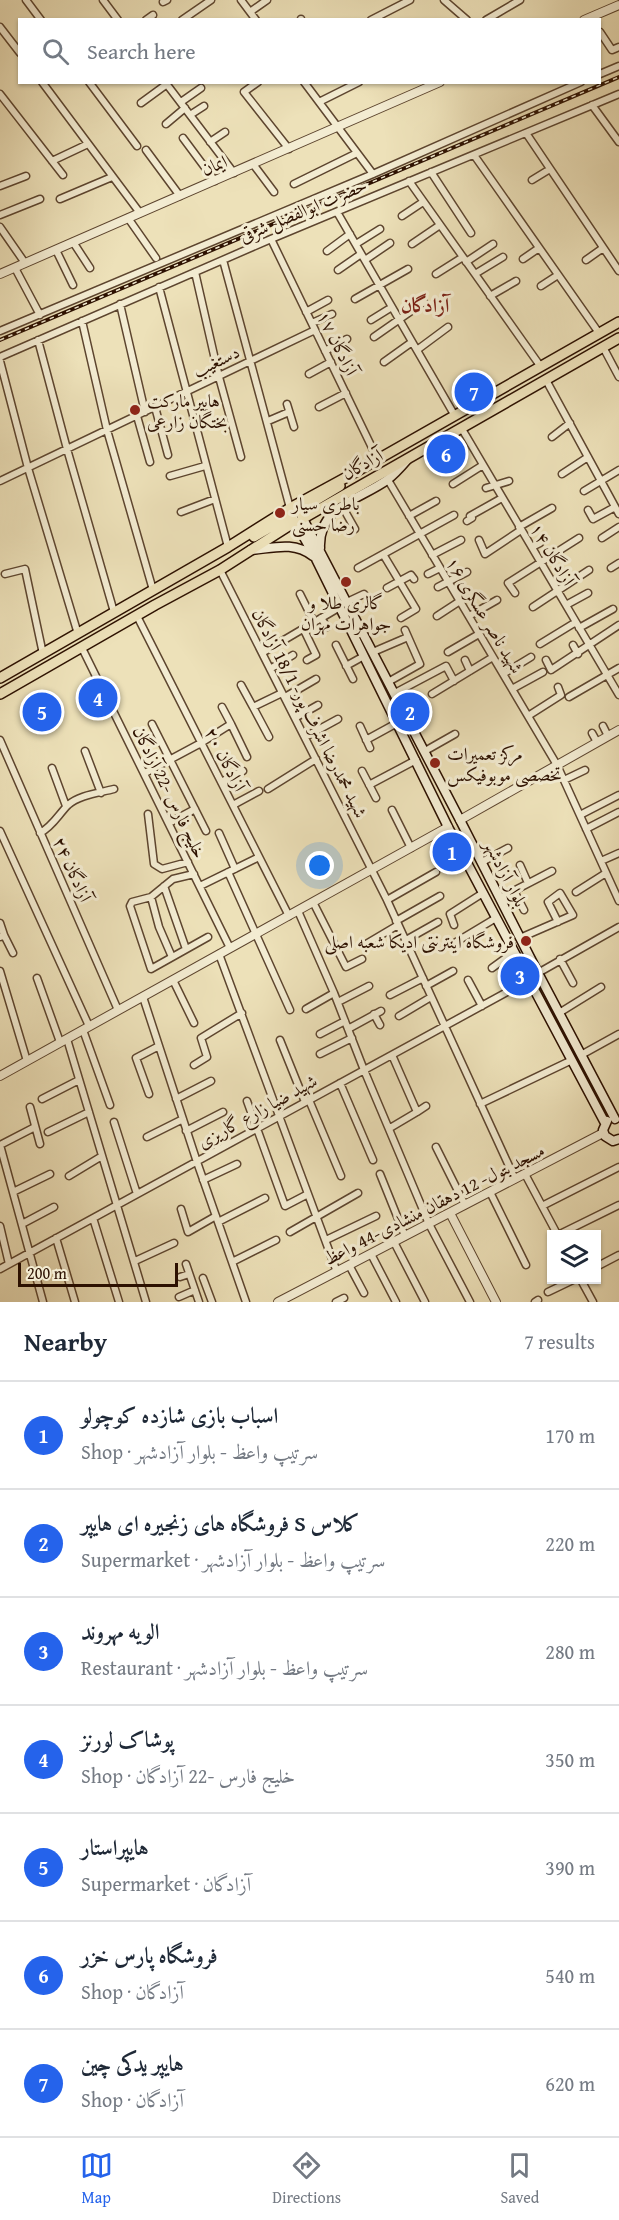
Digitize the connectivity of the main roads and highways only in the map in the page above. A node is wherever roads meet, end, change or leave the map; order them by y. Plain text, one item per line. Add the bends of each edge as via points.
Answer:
1 (619, 322) edge
2 (613, 342) edge
3 (498, 391) junction
4 (477, 404) junction
5 (504, 405) junction
6 (482, 417) junction
7 (411, 455) junction
8 (296, 515) junction
9 (251, 550) junction
10 (318, 554) junction
11 (343, 605) junction
12 (0, 678) edge
13 (0, 694) edge
14 (617, 1120) edge
15 (605, 1123) junction
16 (606, 1136) junction
17 (619, 1139) edge
18 (619, 1149) edge

1 - 3 main road, آزادگان
2 - 5 main road, آزادگان
3 - 4 main road, آزادگان
3 - 5 main road via 496,401
4 - 6 main road via 484,410
4 - 8 main road, آزادگان via 345,478
5 - 6 main road, آزادگان
6 - 7 main road, آزادگان
7 - 8 main road, آزادگان
7 - 10 main road via 388,480 342,506 326,521
8 - 9 main road, آزادگان
8 - 10 main road
8 - 12 main road, آزادگان via 231,545
9 - 10 main road via 288,545
9 - 13 main road, آزادگان
10 - 11 main road
11 - 14 main road, بلوار آزادشهر via 373,652
11 - 15 main road via 448,827
14 - 15 main road
15 - 16 main road
16 - 17 main road
16 - 18 main road

